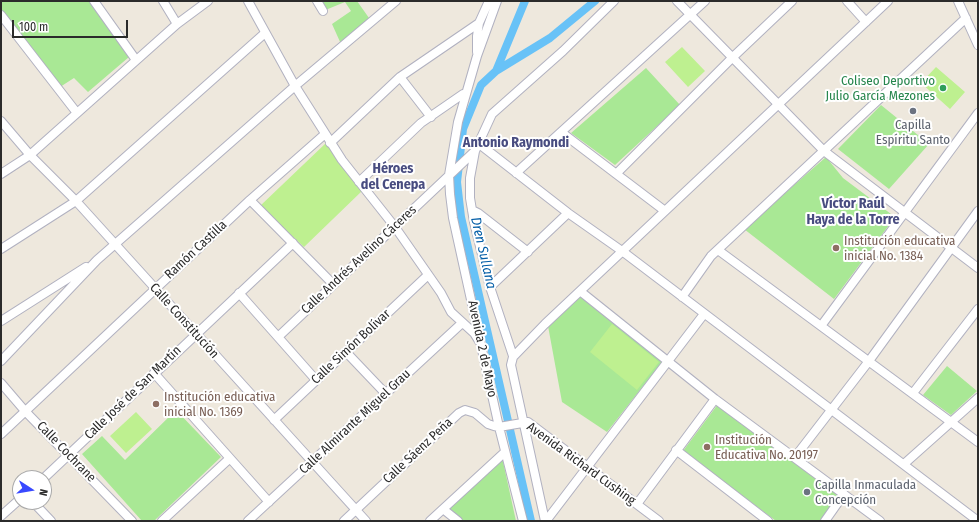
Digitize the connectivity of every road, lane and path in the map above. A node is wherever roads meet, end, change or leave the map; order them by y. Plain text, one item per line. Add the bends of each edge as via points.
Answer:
1 (94, 1) edge
2 (163, 1) edge
3 (208, 1) edge
4 (248, 1) edge
5 (317, 1) edge
6 (396, 1) edge
7 (489, 1) edge
8 (497, 1) edge
9 (614, 1) edge
10 (677, 1) edge
11 (705, 1) edge
12 (792, 1) edge
13 (847, 1) edge
14 (888, 1) edge
15 (958, 1) edge
16 (323, 11) dead end
17 (1, 15) edge
18 (691, 15) junction
19 (966, 18) junction
20 (866, 22) junction
21 (479, 23) junction
22 (177, 24) junction
23 (265, 33) junction
24 (978, 45) edge
25 (477, 56) junction
26 (733, 57) junction
27 (136, 60) junction
28 (400, 77) junction
29 (295, 86) junction
30 (466, 94) junction
31 (779, 104) junction
32 (76, 113) junction
33 (978, 113) edge
34 (430, 117) junction
35 (1, 121) edge
36 (561, 132) junction
37 (325, 134) junction
38 (330, 143) junction
39 (478, 143) junction
40 (824, 151) junction
41 (472, 154) junction
42 (30, 155) junction
43 (451, 173) junction
44 (516, 173) junction
45 (1, 174) edge
46 (616, 174) junction
47 (359, 182) junction
48 (250, 200) junction
49 (76, 201) junction
50 (472, 210) junction
51 (665, 211) junction
52 (978, 211) edge
53 (905, 212) junction
54 (568, 213) junction
55 (395, 227) junction
56 (293, 243) junction
57 (115, 245) junction
58 (951, 247) junction
59 (1, 249) edge
60 (718, 250) junction
61 (622, 251) junction
62 (528, 252) junction
63 (97, 260) junction
64 (978, 268) edge
65 (428, 275) junction
66 (333, 284) junction
67 (490, 287) junction
68 (154, 288) junction
69 (580, 291) junction
70 (239, 293) junction
71 (682, 297) junction
72 (978, 309) edge
73 (704, 314) junction
74 (1, 321) edge
75 (462, 323) junction
76 (821, 326) junction
77 (196, 334) junction
78 (278, 337) junction
79 (481, 344) junction
80 (346, 352) junction
81 (513, 356) junction
82 (1, 361) edge
83 (870, 361) junction
84 (669, 362) junction
85 (154, 373) junction
86 (316, 380) junction
87 (1, 383) edge
88 (913, 393) junction
89 (386, 394) junction
90 (978, 398) edge
91 (715, 399) junction
92 (832, 410) junction
93 (26, 411) junction
94 (274, 420) junction
95 (951, 422) junction
96 (522, 423) junction
97 (501, 427) junction
98 (1, 434) edge
99 (978, 442) edge
100 (676, 450) junction
101 (505, 452) junction
102 (69, 455) junction
103 (795, 457) junction
104 (229, 459) junction
105 (312, 462) junction
106 (904, 464) junction
107 (587, 467) junction
108 (52, 471) edge
109 (844, 494) junction
110 (269, 502) junction
111 (637, 504) junction
112 (12, 506) edge
113 (443, 509) junction
114 (41, 510) edge
115 (355, 510) junction
116 (1, 516) edge
117 (51, 521) edge
118 (132, 521) edge
119 (162, 521) edge
120 (248, 521) edge
121 (344, 521) edge
122 (366, 521) edge
123 (430, 521) edge
124 (458, 521) edge
125 (523, 521) edge
126 (547, 521) edge
127 (659, 521) edge
128 (768, 521) edge
129 (825, 521) edge
130 (880, 521) edge
131 (978, 521) edge

1 - 27 street
2 - 22 street
3 - 22 street
4 - 23 street
5 - 16 street
6 - 29 street
7 - 21 street
8 - 25 street
9 - 39 street via 563,51 492,114
10 - 18 street
11 - 18 street
12 - 26 street
13 - 20 street
14 - 20 street
15 - 19 street
17 - 32 street
18 - 26 street
18 - 36 street
19 - 24 street
19 - 40 street
20 - 31 street
21 - 25 street
21 - 28 street
22 - 27 street
23 - 29 street
23 - 49 street
25 - 30 street, Avenida 2 de Mayo
26 - 31 street
26 - 46 street
27 - 32 street
28 - 34 street
28 - 38 street
29 - 37 street
29 - 57 street
30 - 34 street
30 - 43 street, Avenida 2 de Mayo via 458,122
31 - 40 street
31 - 51 street
32 - 42 street
33 - 53 street
34 - 47 street
35 - 42 street, Calle Constitución
36 - 44 street
36 - 46 street
37 - 38 street
37 - 48 street, Ramón Castilla
38 - 47 street
39 - 41 street
39 - 44 street
40 - 53 street
40 - 60 street
41 - 43 street, Calle Andrés Avelino Cáceres
41 - 50 street
42 - 45 street
42 - 49 street, Calle Constitución
43 - 55 street, Calle Andrés Avelino Cáceres
43 - 79 street, Avenida 2 de Mayo via 453,218
44 - 54 street
46 - 51 street
47 - 55 street
48 - 56 street
48 - 68 street, Ramón Castilla
49 - 57 street, Calle Constitución
49 - 59 street
50 - 62 street
50 - 67 street
51 - 61 street
52 - 58 street
53 - 58 street
53 - 76 street
54 - 61 street
54 - 62 street
55 - 65 street
55 - 66 street, Calle Andrés Avelino Cáceres
56 - 66 street
56 - 70 street, Calle José de San Martín
57 - 63 street
57 - 68 street, Calle Constitución
58 - 64 street
58 - 83 street
60 - 71 street
60 - 76 street
61 - 69 street
61 - 71 street
62 - 67 street
63 - 74 street
63 - 82 street
65 - 75 street via 451,312
65 - 80 street, Calle Simón Bolívar
66 - 78 street, Calle Andrés Avelino Cáceres
67 - 81 street
68 - 77 street, Calle Constitución
68 - 93 street, Ramón Castilla
69 - 81 street
69 - 84 street
70 - 77 street, Calle José de San Martín
70 - 78 street
71 - 73 street
72 - 88 street
73 - 84 street
73 - 92 street
75 - 79 street via 474,333
75 - 89 street, Calle Almirante Miguel Grau
76 - 83 street
77 - 85 street, Calle José de San Martín
77 - 94 street, Calle Constitución
78 - 86 street
79 - 97 street, Avenida 2 de Mayo
80 - 86 street, Calle Simón Bolívar
80 - 89 street
81 - 96 street via 512,374
83 - 88 street
83 - 92 street
84 - 91 street
84 - 107 street
85 - 102 street, Calle José de San Martín
85 - 104 street
86 - 94 street, Calle Simón Bolívar
87 - 93 street, Calle Cochrane
88 - 95 street
89 - 105 street, Calle Almirante Miguel Grau
90 - 95 street
91 - 100 street
91 - 103 street
92 - 103 street
92 - 106 street
93 - 98 street, Ramón Castilla
93 - 102 street, Calle Cochrane
94 - 105 street, Calle Constitución
95 - 99 street
95 - 106 street
96 - 97 street, Avenida Richard Cushing
96 - 107 street, Avenida Richard Cushing via 528,422
96 - 126 street
97 - 101 street, Avenida 2 de Mayo
97 - 115 street, Calle Sáenz Peña via 488,424 471,411 459,413
100 - 111 street
100 - 128 street
101 - 113 street
101 - 125 street, Avenida 2 de Mayo
102 - 108 street, Calle José de San Martín
102 - 118 street, Calle Cochrane
103 - 109 street
104 - 110 street
104 - 119 street
105 - 110 street, Calle Almirante Miguel Grau
105 - 115 street, Calle Constitución
106 - 131 street
107 - 111 street, Avenida Richard Cushing
107 - 126 street
109 - 129 street
109 - 130 street
110 - 120 street, Calle Almirante Miguel Grau
111 - 127 street, Avenida Richard Cushing
112 - 116 street
113 - 123 street
113 - 124 street
114 - 117 street
115 - 121 street, Calle Sáenz Peña
115 - 122 street, Calle Constitución

